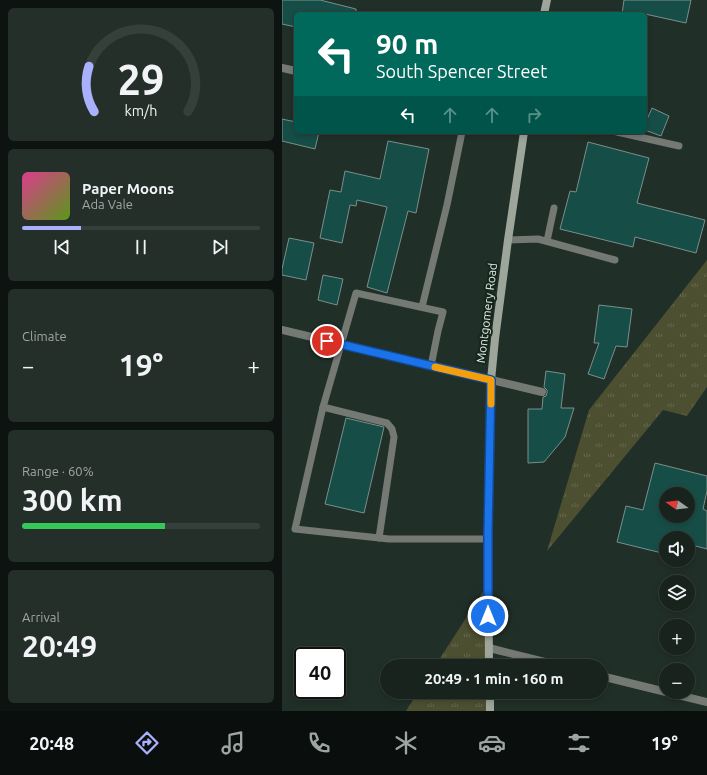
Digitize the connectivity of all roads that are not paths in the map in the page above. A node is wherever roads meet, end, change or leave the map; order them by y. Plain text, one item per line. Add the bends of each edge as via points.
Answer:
1 (547, 0) edge
2 (544, 12) edge
3 (282, 68) edge
4 (294, 71) edge
5 (462, 134) edge
6 (524, 134) edge
7 (626, 134) edge
8 (679, 146) dead end
9 (554, 208) dead end
10 (508, 240) junction
11 (547, 241) junction
12 (615, 260) dead end
13 (422, 307) junction
14 (282, 330) edge
15 (342, 344) junction
16 (431, 366) junction
17 (491, 380) junction
18 (542, 392) dead end
19 (324, 407) junction
20 (379, 538) junction
21 (488, 539) junction
22 (489, 648) junction
23 (489, 659) edge
24 (533, 659) edge
25 (608, 678) edge
26 (659, 690) edge
27 (490, 699) edge
28 (695, 699) edge
29 (707, 702) edge
30 (490, 711) edge

1 - 2 street
3 - 4 street
5 - 13 lane
6 - 10 street, Montgomery Road
7 - 8 lane
9 - 11 lane
10 - 11 lane
10 - 17 street, Montgomery Road
11 - 12 lane
13 - 15 lane via 356,293
13 - 16 lane via 443,312
14 - 15 street
15 - 16 street
15 - 19 lane
16 - 17 street
17 - 18 street
17 - 21 street, Montgomery Road
19 - 20 lane via 387,422 392,429 394,438
19 - 20 lane via 295,529
20 - 21 lane
21 - 22 street, Montgomery Road
22 - 23 street, Montgomery Road
22 - 24 street
25 - 26 street
27 - 30 street
28 - 29 street

